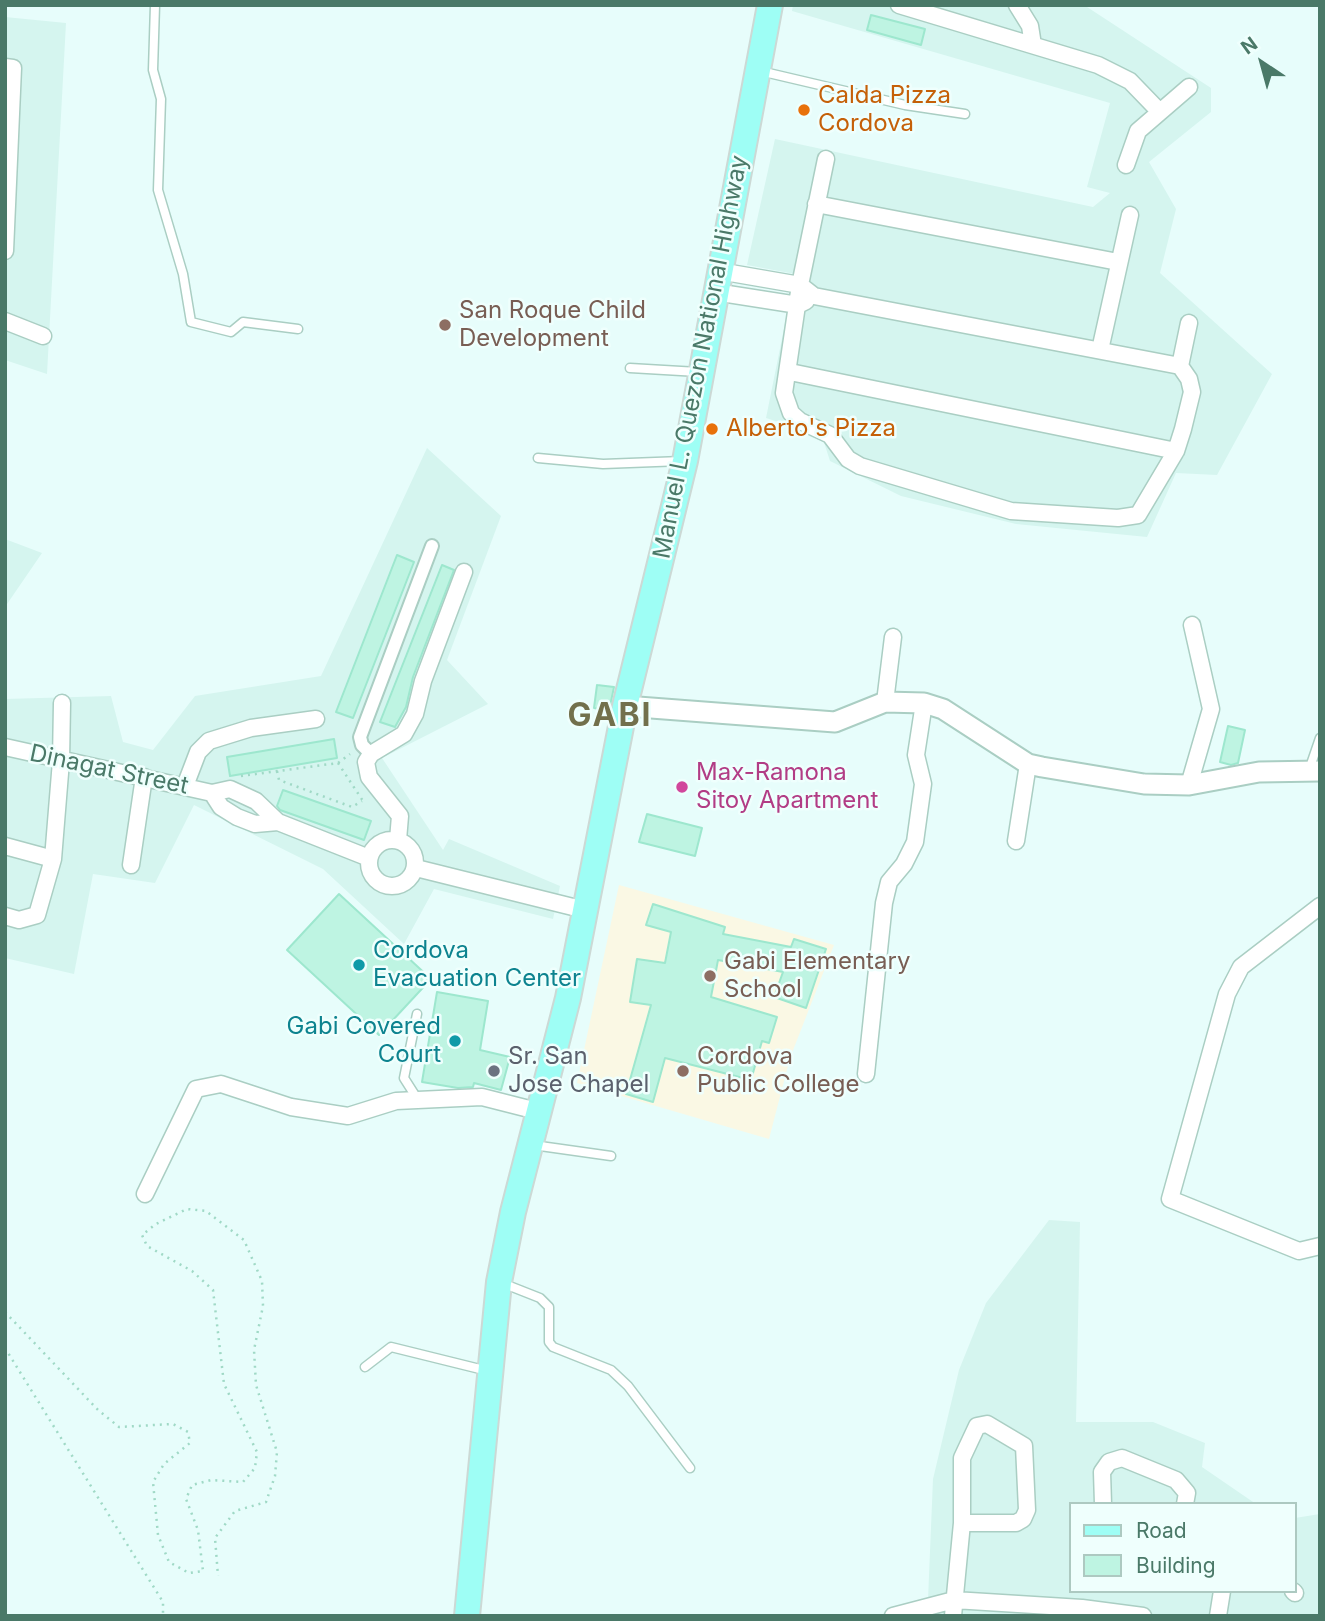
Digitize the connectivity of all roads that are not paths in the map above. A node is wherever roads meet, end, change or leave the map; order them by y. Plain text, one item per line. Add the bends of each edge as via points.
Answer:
1 (155, 5) edge
2 (770, 5) edge
3 (898, 5) edge
4 (1017, 5) edge
5 (1033, 45) junction
6 (5, 67) edge
7 (757, 70) junction
8 (1189, 87) dead end
9 (1159, 111) junction
10 (965, 114) dead end
11 (8, 149) edge
12 (826, 159) dead end
13 (1126, 164) dead end
14 (816, 204) junction
15 (1129, 215) dead end
16 (6, 227) edge
17 (5, 251) edge
18 (1118, 262) junction
19 (717, 282) junction
20 (800, 285) junction
21 (814, 296) junction
22 (798, 305) junction
23 (5, 321) edge
24 (1189, 323) dead end
25 (298, 329) dead end
26 (43, 336) dead end
27 (1100, 350) junction
28 (1180, 366) junction
29 (629, 368) dead end
30 (701, 372) junction
31 (790, 372) junction
32 (1176, 451) junction
33 (538, 458) dead end
34 (685, 461) junction
35 (432, 545) dead end
36 (464, 572) dead end
37 (1192, 625) dead end
38 (893, 636) dead end
39 (885, 702) junction
40 (62, 703) dead end
41 (924, 703) junction
42 (625, 706) junction
43 (316, 719) dead end
44 (1320, 738) edge
45 (5, 747) edge
46 (366, 749) junction
47 (61, 761) junction
48 (1028, 764) junction
49 (1315, 771) edge
50 (144, 777) junction
51 (1189, 785) junction
52 (185, 786) junction
53 (212, 793) junction
54 (278, 822) junction
55 (398, 840) junction
56 (1016, 841) dead end
57 (5, 846) edge
58 (369, 858) junction
59 (52, 859) junction
60 (131, 865) dead end
61 (416, 868) junction
62 (1320, 906) edge
63 (585, 910) junction
64 (5, 916) edge
65 (417, 1014) dead end
66 (866, 1074) dead end
67 (419, 1102) junction
68 (541, 1112) junction
69 (533, 1145) junction
70 (611, 1156) dead end
71 (145, 1194) dead end
72 (1320, 1246) edge
73 (499, 1282) junction
74 (365, 1367) dead end
75 (491, 1372) junction
76 (690, 1468) dead end
77 (1103, 1502) edge
78 (1185, 1502) edge
79 (962, 1523) junction
80 (1222, 1593) edge
81 (954, 1608) edge
82 (467, 1616) edge
83 (893, 1616) edge
84 (1143, 1616) edge
85 (1218, 1616) edge

1 - 25 lane via 153,70 162,99 158,190 183,274 191,322 231,331 243,322
2 - 7 main road, Manuel L. Quezon National Highway
3 - 5 street
4 - 5 street via 1030,26
5 - 9 street via 1113,73 1140,89
6 - 11 street via 13,68
7 - 10 lane via 905,106
7 - 19 main road, Manuel L. Quezon National Highway
8 - 9 street
9 - 13 street via 1138,131
11 - 16 street
12 - 14 street
14 - 18 street
14 - 20 street
15 - 18 street
16 - 17 street
18 - 27 street
19 - 20 street
19 - 22 street
19 - 30 main road, Manuel L. Quezon National Highway
20 - 21 street
20 - 22 street
21 - 22 street
21 - 27 street
22 - 31 street
23 - 26 street
24 - 28 street
27 - 28 street
28 - 32 street via 1192,393
29 - 30 lane
30 - 34 main road, Manuel L. Quezon National Highway
31 - 32 street
31 - 32 street via 784,393 791,413 830,435 848,459 1011,511 1131,518 1144,508
33 - 34 lane via 603,464
34 - 42 main road, Manuel L. Quezon National Highway
35 - 46 street via 360,737
36 - 46 street via 404,734
37 - 51 street via 1211,709
38 - 39 street
39 - 41 street
39 - 42 street via 835,722
40 - 47 street
41 - 48 street via 943,709
41 - 66 street via 916,755 923,784 915,842 889,882 884,903
42 - 63 main road, Manuel L. Quezon National Highway
43 - 52 street via 251,728 209,741 198,752
44 - 49 lane
45 - 47 street, Dinagat Street
46 - 55 street via 369,777 400,816
47 - 50 street, Dinagat Street
47 - 59 street
48 - 51 street via 1144,784
48 - 56 street
49 - 51 street via 1259,772
50 - 52 street, Dinagat Street
50 - 60 street
52 - 53 street, Dinagat Street
53 - 54 street, Dinagat Street via 231,814 255,824
53 - 54 street, Dinagat Street via 230,789 243,793
54 - 58 street, Dinagat Street
55 - 58 street via 382,842
55 - 61 street via 411,849
57 - 59 street
58 - 61 street via 374,878 388,886 404,883
59 - 64 street via 37,915 19,920
61 - 63 street
62 - 72 street via 1241,967 1170,1199 1299,1251
63 - 68 main road, Manuel L. Quezon National Highway
65 - 67 lane via 404,1078
67 - 68 street via 482,1097
67 - 71 street via 396,1101 348,1116 291,1107 221,1084 196,1089
68 - 69 main road, Manuel L. Quezon National Highway
69 - 70 lane
69 - 73 main road, Manuel L. Quezon National Highway
73 - 75 main road, Manuel L. Quezon National Highway
73 - 76 lane via 540,1298 549,1307 553,1347 611,1370
74 - 75 lane via 391,1347
75 - 82 main road, Manuel L. Quezon National Highway
77 - 78 street via 1102,1472 1110,1462 1122,1458 1176,1480 1186,1493
79 - 79 street via 962,1458 976,1426 987,1424 1024,1446 1027,1510 1016,1523
79 - 81 street
80 - 85 street
81 - 83 street
81 - 84 street via 1082,1608

